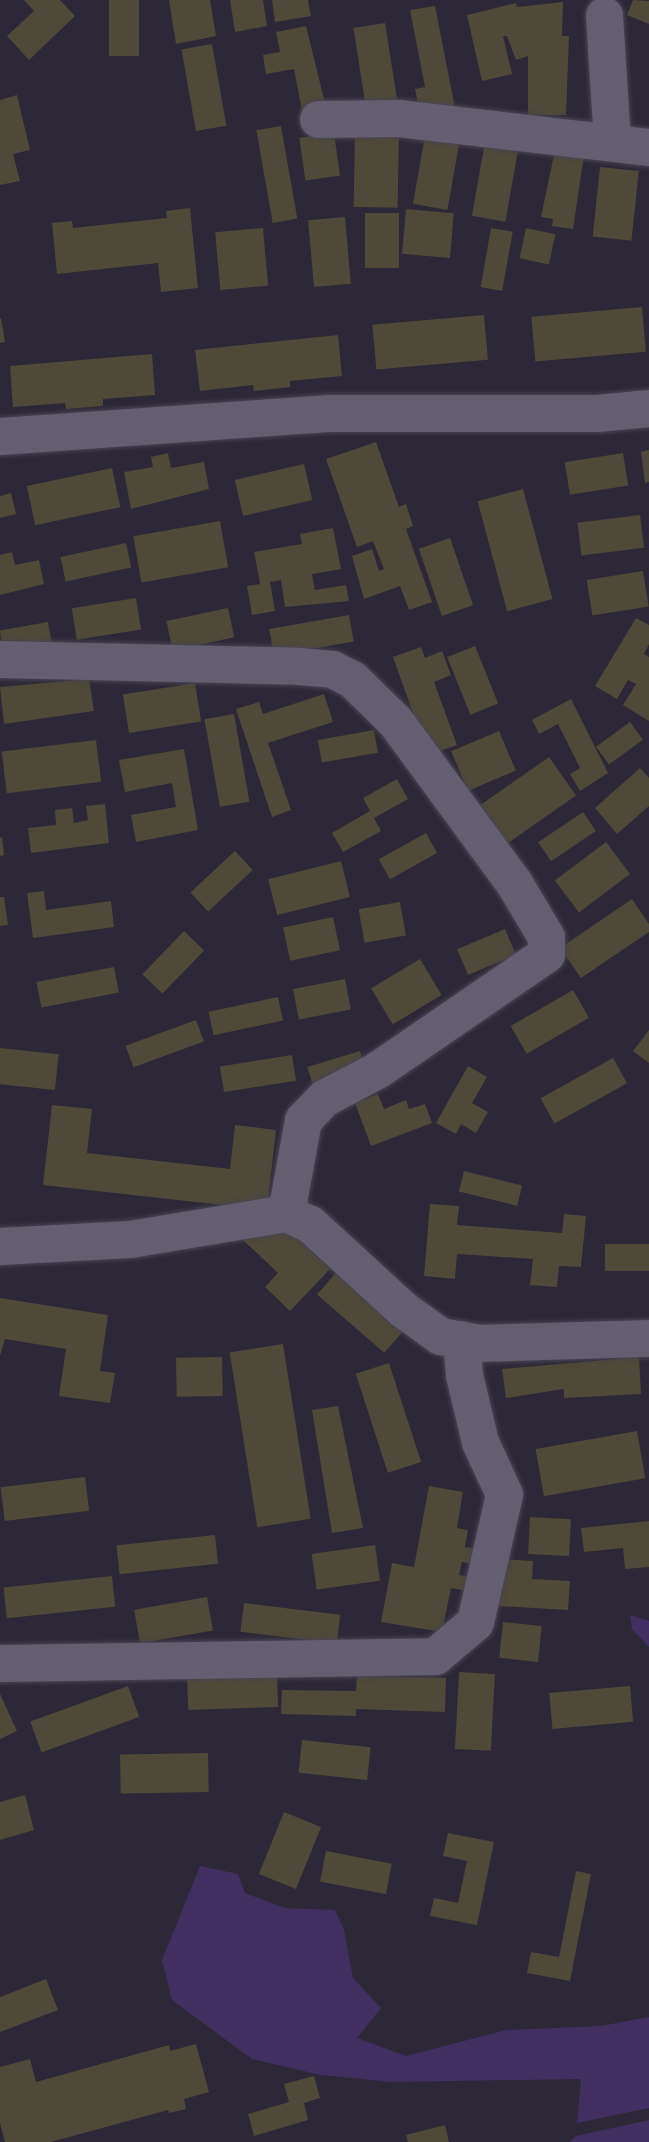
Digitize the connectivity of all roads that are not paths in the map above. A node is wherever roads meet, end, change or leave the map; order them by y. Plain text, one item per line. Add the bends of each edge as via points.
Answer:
1 (604, 16) dead end
2 (318, 119) dead end
3 (612, 142) junction
4 (649, 147) edge
5 (649, 408) edge
6 (0, 436) edge
7 (0, 659) edge
8 (286, 1213) junction
9 (0, 1246) edge
10 (649, 1338) edge
11 (460, 1339) junction
12 (0, 1663) edge

1 - 3 street
2 - 3 street via 398,118
3 - 4 street
5 - 6 street via 597,413 330,413
7 - 8 street via 299,666 332,669 352,679 396,721 514,883 546,937 546,954 377,1070 324,1098 303,1120
8 - 9 street via 130,1239
8 - 11 street via 310,1224 341,1249 413,1317 440,1336
10 - 11 street
11 - 12 street via 480,1442 504,1494 475,1622 435,1656

